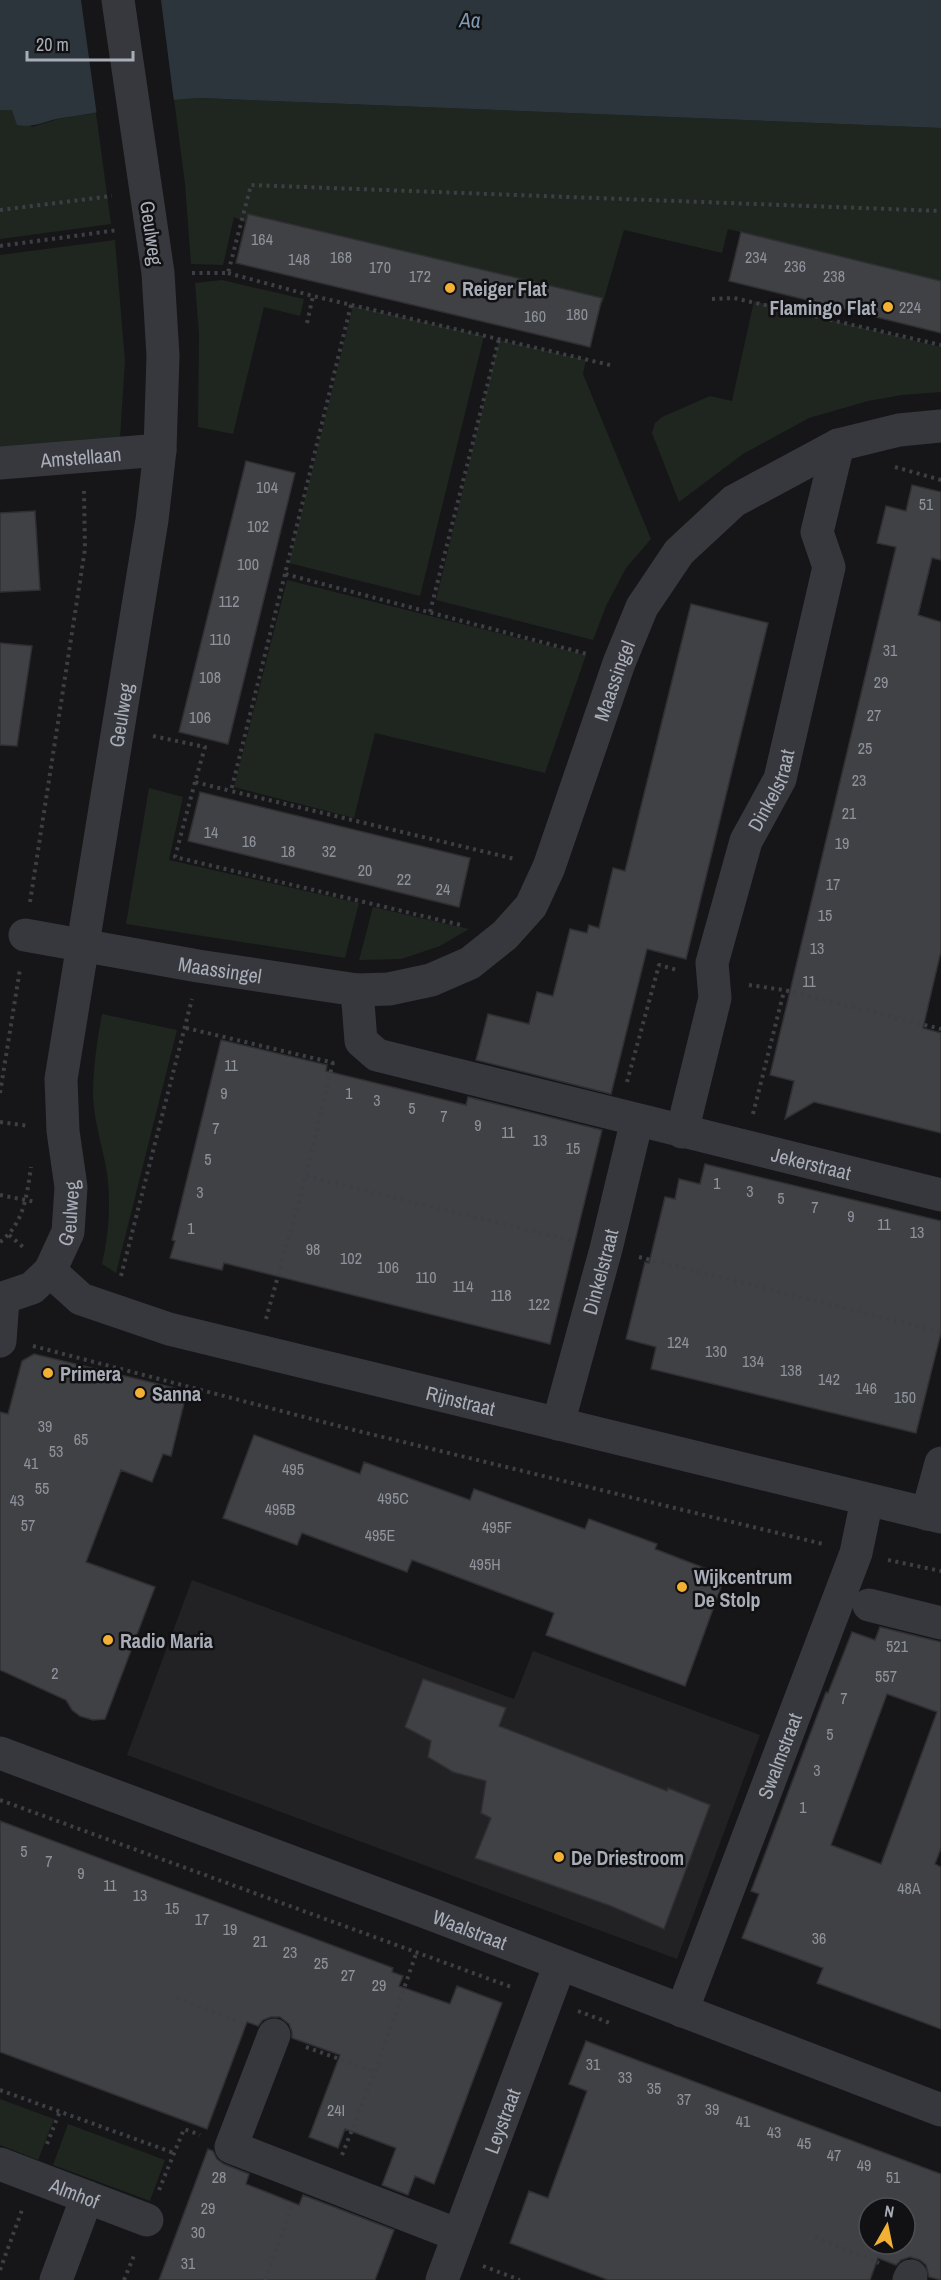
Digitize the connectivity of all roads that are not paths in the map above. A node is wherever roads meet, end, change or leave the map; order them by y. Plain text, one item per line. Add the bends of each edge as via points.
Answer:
1 (118, 0) edge
2 (941, 426) edge
3 (838, 444) junction
4 (160, 450) junction
5 (0, 463) edge
6 (25, 935) road end
7 (83, 946) junction
8 (357, 990) junction
9 (637, 1120) junction
10 (682, 1132) junction
11 (941, 1195) edge
12 (50, 1271) junction
13 (2, 1299) edge
14 (1, 1340) edge
15 (558, 1424) junction
16 (941, 1463) edge
17 (867, 1500) junction
18 (934, 1516) edge
19 (869, 1605) dead end
20 (941, 1623) edge
21 (0, 1753) edge
22 (561, 1964) junction
23 (682, 2011) junction
24 (274, 2035) dead end
25 (941, 2110) edge
26 (0, 2164) edge
27 (87, 2197) junction
28 (147, 2220) dead end
29 (459, 2235) junction
30 (56, 2280) edge
31 (442, 2280) edge

1 - 4 street, Geulweg via 158,273 163,356
2 - 3 street, Maassingel via 899,430
3 - 8 street, Maassingel via 734,501 679,552 642,607 549,867 531,906 505,936 470,963 431,980 389,989
3 - 10 street, Dinkelstraat via 817,532 829,567 780,779 746,841 712,963 715,998
4 - 5 street, Amstellaan
4 - 7 street, Geulweg
6 - 7 street, Maassingel
7 - 8 street, Maassingel
7 - 12 street, Geulweg via 61,1079 71,1187 68,1232
8 - 9 street via 361,1041 377,1055
9 - 10 street
9 - 15 street, Dinkelstraat
10 - 11 street, Jekerstraat
12 - 13 street via 32,1288
12 - 15 street, Rijnstraat via 81,1299 169,1329
13 - 14 street
15 - 17 street, Rijnstraat
16 - 18 street
17 - 18 street, Rijnstraat
17 - 23 street, Swalmstraat via 856,1553
19 - 20 street
21 - 22 street, Waalstraat
22 - 23 street, Waalstraat
22 - 29 street, Leystraat
23 - 25 street, Waalstraat
24 - 29 street via 231,2147
26 - 27 street, Almhof
27 - 28 street, Almhof
27 - 30 street
29 - 31 street, Leystraat

